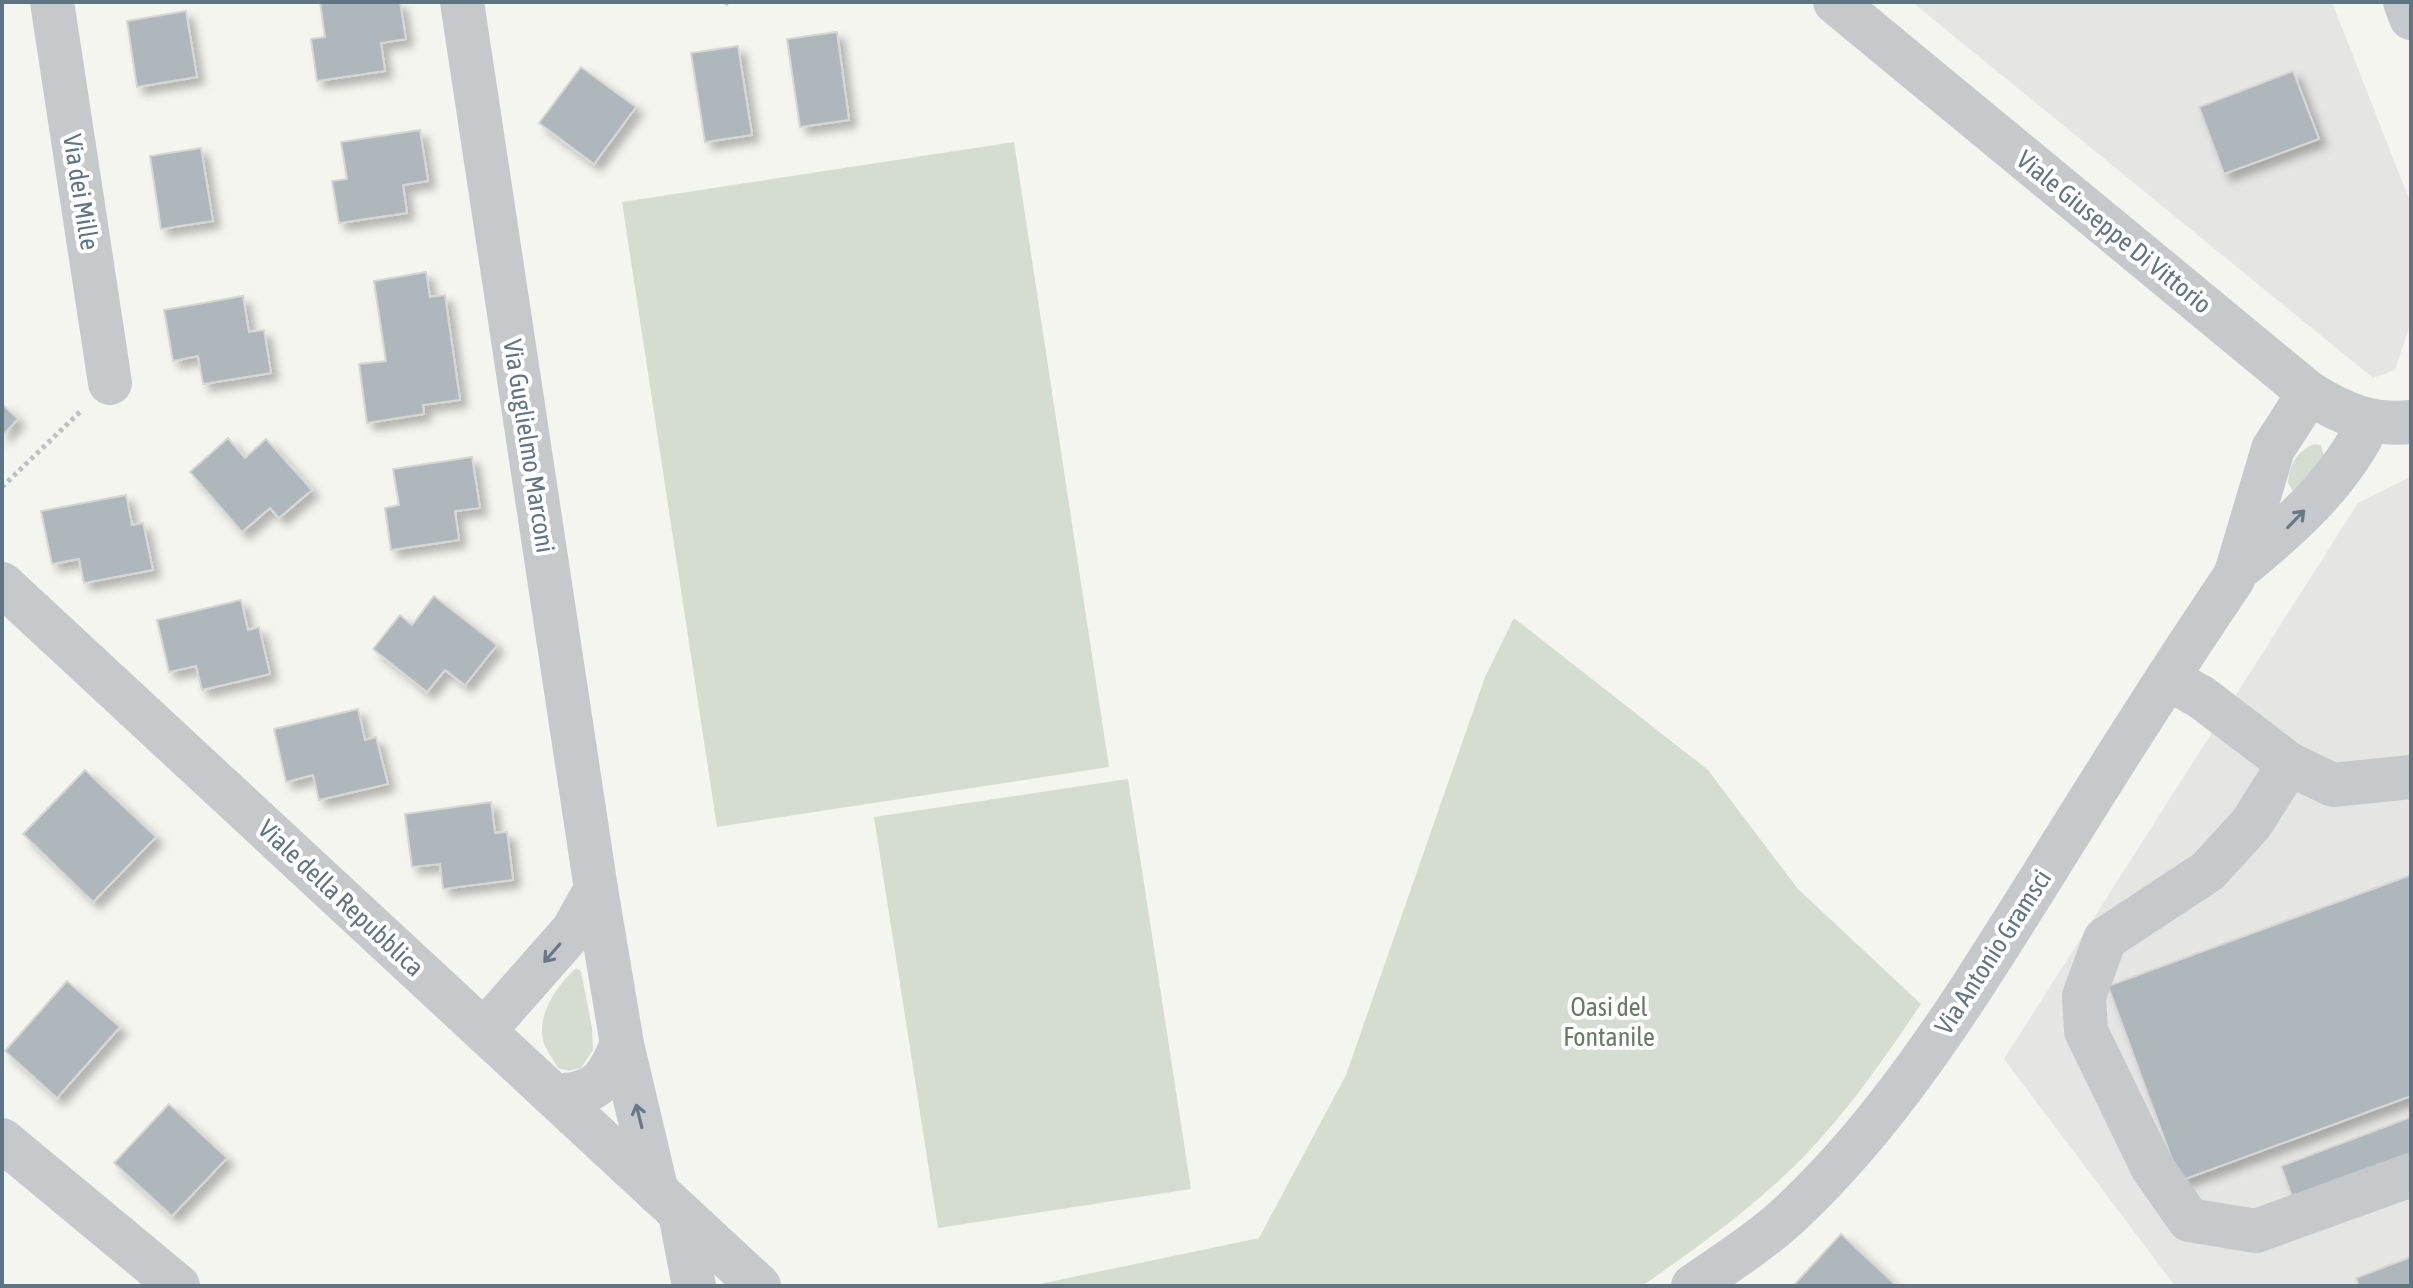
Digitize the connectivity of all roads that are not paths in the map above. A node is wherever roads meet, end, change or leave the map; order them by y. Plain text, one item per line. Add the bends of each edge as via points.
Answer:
1 (52, 2) edge
2 (462, 2) edge
3 (1835, 2) edge
4 (2405, 2) edge
5 (2411, 18) edge
6 (110, 383) road end
7 (2309, 393) junction
8 (2390, 422) edge
9 (2237, 570) junction
10 (2, 584) edge
11 (2167, 678) junction
12 (2289, 764) junction
13 (2411, 777) edge
14 (596, 889) junction
15 (484, 1031) junction
16 (622, 1044) junction
17 (554, 1096) junction
18 (2, 1140) edge
19 (2411, 1175) edge
20 (668, 1202) junction
21 (749, 1285) edge
22 (178, 1286) edge
23 (694, 1286) edge
24 (1693, 1286) edge

1 - 6 street, Via dei Mille
2 - 14 street, Via Guglielmo Marconi
3 - 7 street, Viale Giuseppe Di Vittorio
4 - 5 street
7 - 8 street, Viale Giuseppe Di Vittorio via 2333,408
7 - 9 street, Via Antonio Gramsci via 2273,449
9 -> 8 street, Via Antonio Gramsci via 2282,533 2358,446
9 - 11 street, Via Antonio Gramsci
10 - 15 street, Viale della Repubblica
11 - 12 street via 2201,697
11 - 24 street, Via Antonio Gramsci via 1900,1091 1789,1215
12 - 13 street via 2333,785
12 - 19 street via 2251,824 2208,871 2105,939 2084,996 2086,1031 2152,1167 2189,1220 2256,1231
14 -> 15 street via 573,930
14 - 16 street, Via Guglielmo Marconi
15 - 17 street, Viale della Repubblica
16 - 17 street via 606,1079 574,1095
20 -> 16 street, Via Guglielmo Marconi
17 - 20 street, Viale della Repubblica
18 - 22 street
20 - 21 street, Viale della Repubblica
20 - 23 street

